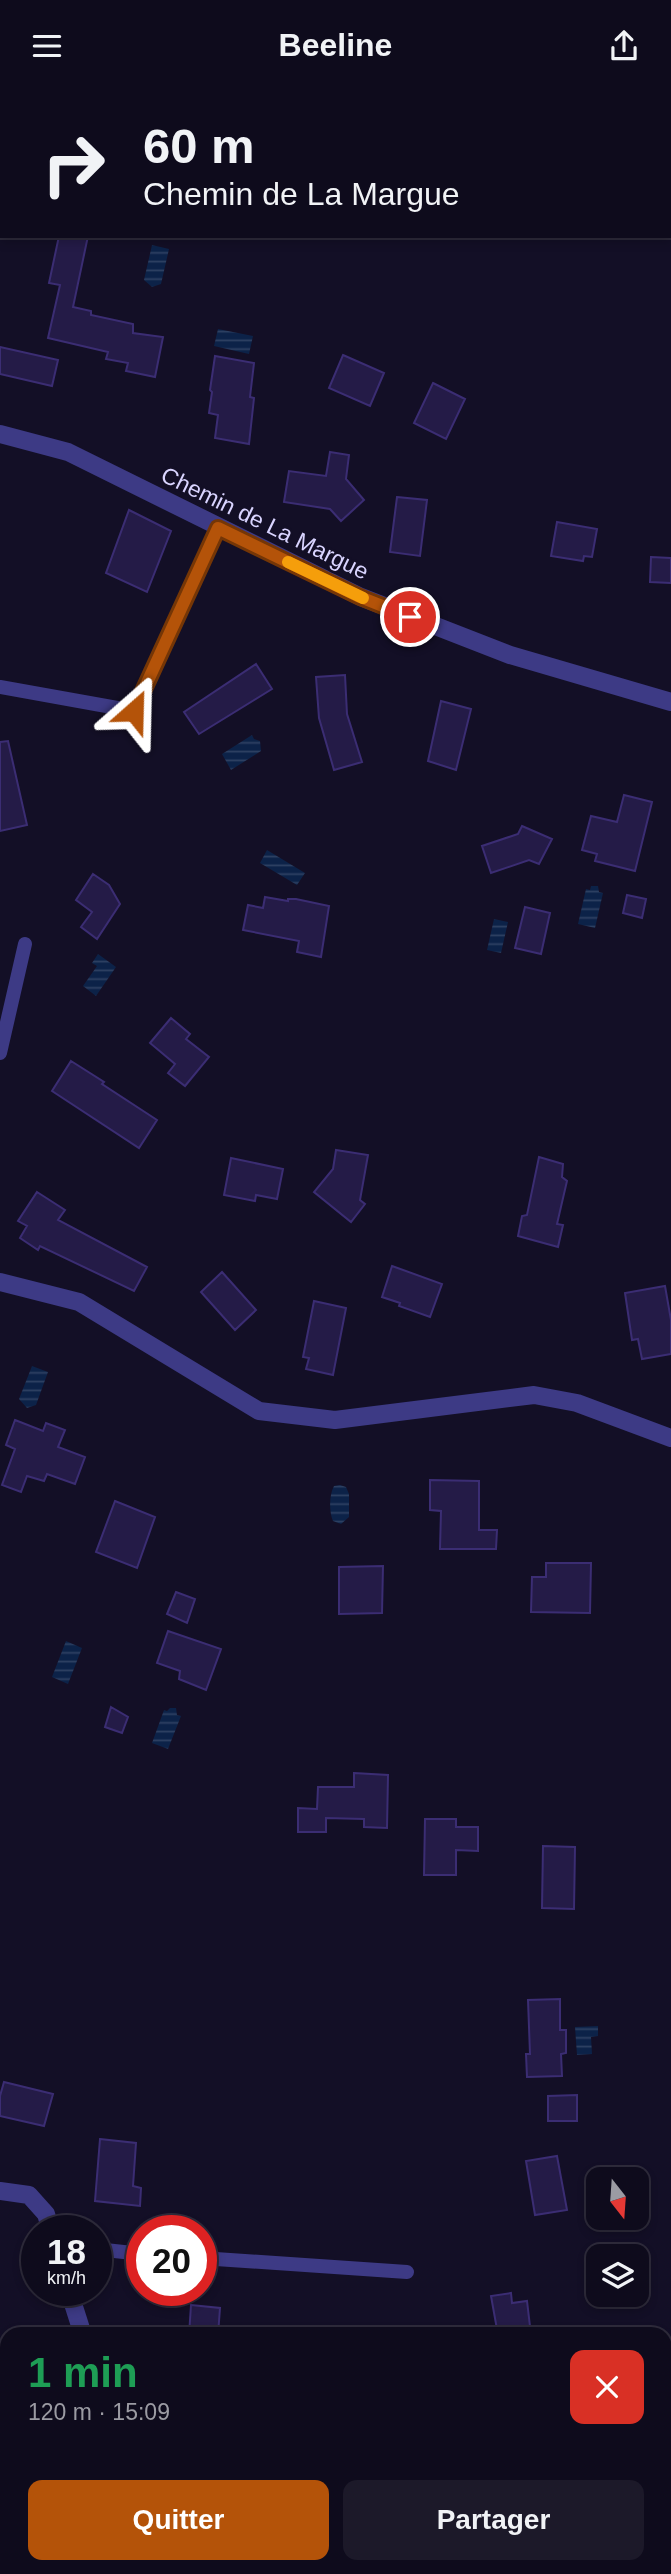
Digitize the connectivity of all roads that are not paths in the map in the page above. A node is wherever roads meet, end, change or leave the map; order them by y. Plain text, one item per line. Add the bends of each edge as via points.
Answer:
1 (0, 434) edge
2 (218, 528) junction
3 (0, 687) edge
4 (671, 702) edge
5 (24, 944) dead end
6 (0, 1053) edge
7 (0, 1282) edge
8 (671, 1438) edge
9 (0, 2191) edge
10 (46, 2215) edge
11 (217, 2259) edge
12 (407, 2272) dead end
13 (74, 2306) edge
14 (80, 2327) edge

1 - 2 street, Chemin de La Margue via 68,452
2 - 3 lane via 134,711
2 - 4 street, Chemin de La Margue via 360,597 498,650
5 - 6 lane
7 - 8 street via 79,1302 259,1411 335,1420 534,1395 577,1403
9 - 10 street via 29,2195
11 - 12 lane
13 - 14 street

